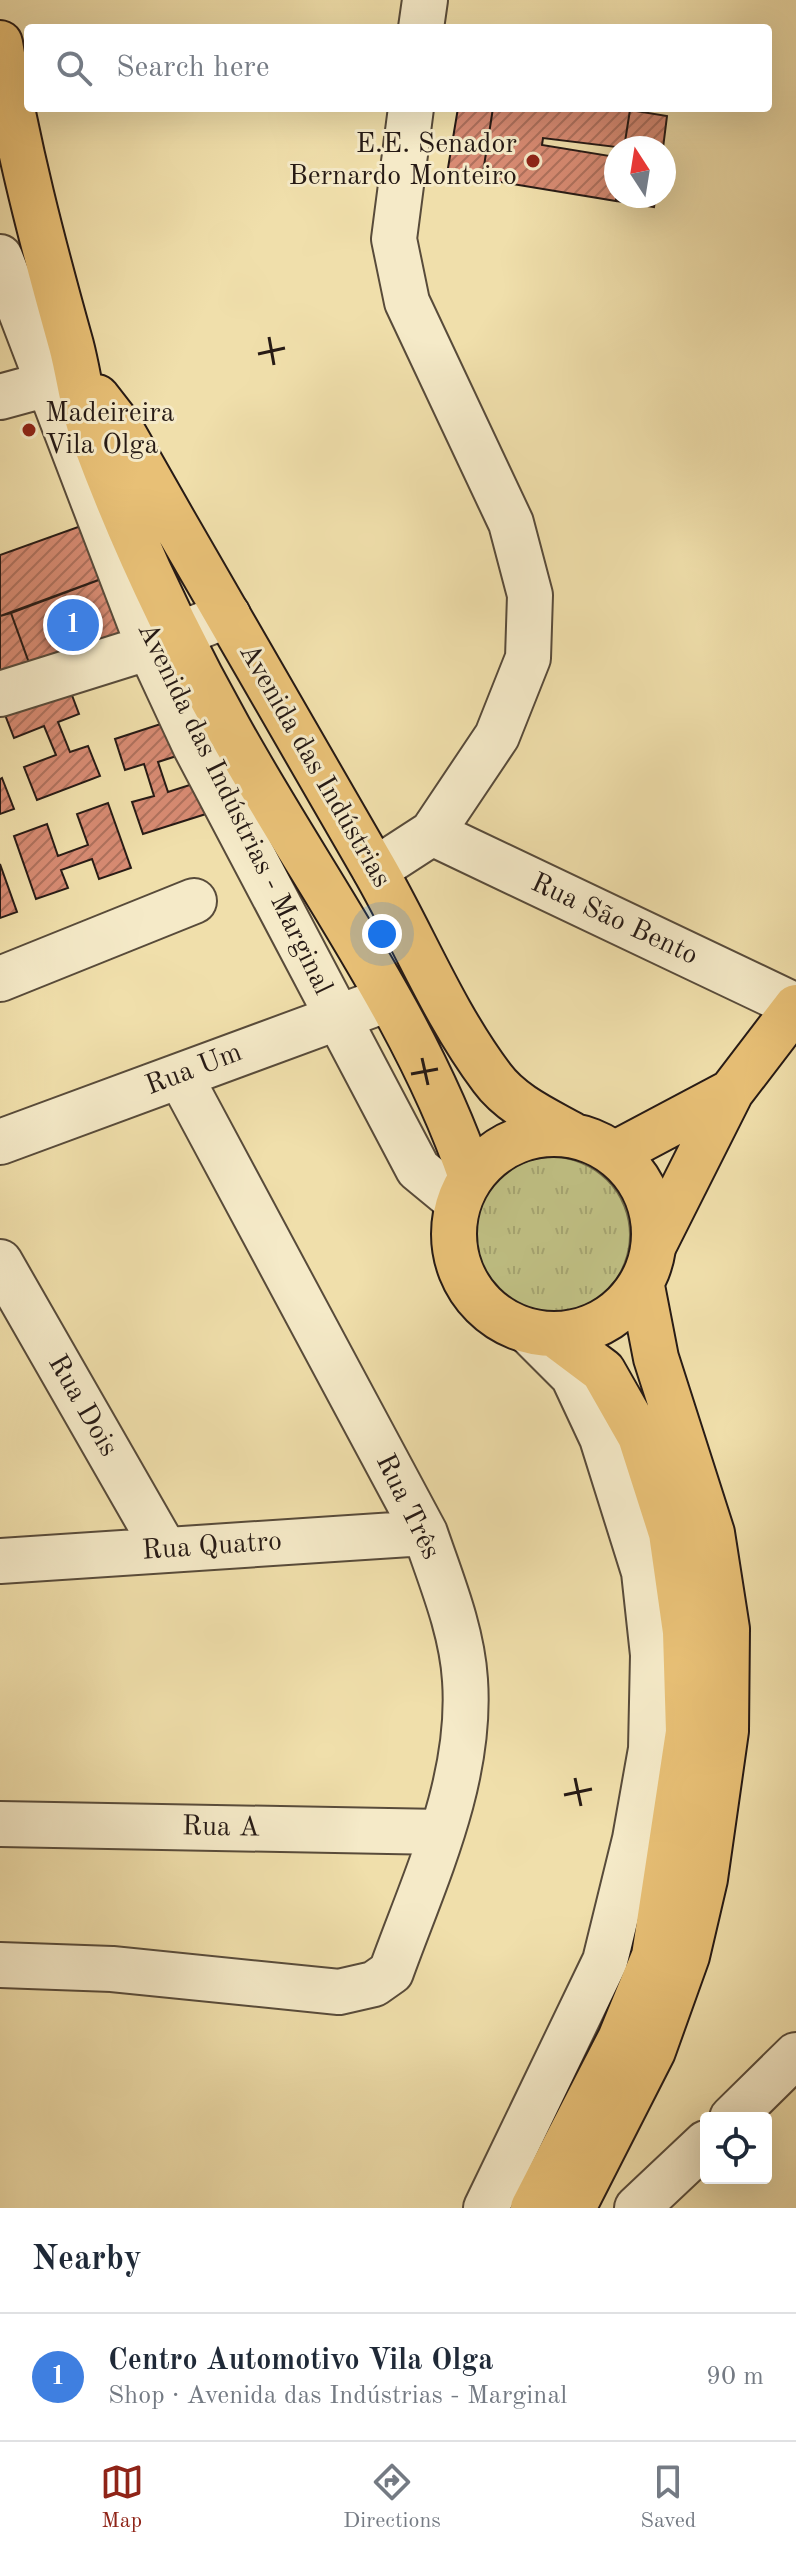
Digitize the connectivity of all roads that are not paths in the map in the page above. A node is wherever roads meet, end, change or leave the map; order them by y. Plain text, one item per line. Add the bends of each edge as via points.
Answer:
1 (425, 0) edge
2 (422, 24) edge
3 (0, 43) edge
4 (410, 112) edge
5 (0, 257) edge
6 (64, 380) junction
7 (0, 397) edge
8 (228, 615) junction
9 (164, 641) junction
10 (0, 694) edge
11 (432, 833) junction
12 (375, 870) junction
13 (194, 901) dead end
14 (0, 979) edge
15 (388, 999) junction
16 (796, 1007) edge
17 (337, 1015) junction
18 (180, 1076) junction
19 (731, 1092) junction
20 (571, 1134) junction
21 (0, 1142) edge
22 (616, 1153) junction
23 (464, 1189) junction
24 (656, 1241) junction
25 (0, 1262) edge
26 (642, 1286) junction
27 (542, 1334) junction
28 (425, 1533) junction
29 (165, 1550) junction
30 (0, 1561) edge
31 (0, 1824) edge
32 (442, 1832) junction
33 (0, 1965) edge
34 (796, 2055) edge
35 (738, 2112) edge
36 (700, 2149) edge
37 (486, 2208) edge
38 (533, 2208) edge
39 (573, 2208) edge
40 (637, 2208) edge

1 - 2 street
3 - 6 main road, Avenida das Indústrias
4 - 11 street via 394,239 407,302 511,523 530,595 528,658 497,736
5 - 6 street
6 - 7 street
6 - 8 main road, Avenida das Indústrias via 118,424
6 - 9 main road, Avenida das Indústrias via 80,436
8 - 9 street
8 - 12 main road, Avenida das Indústrias
9 - 10 street
9 - 15 main road, Avenida das Indústrias via 229,729
9 - 17 street, Avenida das Indústrias - Marginal via 195,746
11 - 12 street
11 - 16 street, Rua São Bento
12 - 20 main road, Avenida das Indústrias via 436,989 493,1080 522,1105
13 - 14 street
15 - 17 street, Rua Um
15 - 23 main road, Avenida das Indústrias via 441,1098
16 - 19 main road
17 - 18 street, Rua Um
17 - 23 street, Avenida das Indústrias - Marginal via 418,1169
18 - 21 street, Rua Um
18 - 28 street, Rua Três
19 - 22 main road
19 - 24 main road
20 - 22 main road
20 - 23 main road via 533,1135 498,1150
22 - 24 main road via 647,1192
23 - 27 main road via 453,1243 465,1283 492,1314
24 - 26 main road
25 - 29 street, Rua Dois
26 - 27 main road via 619,1312 589,1329
26 - 39 main road via 656,1358 712,1533 727,1629 726,1731 705,1879 687,1956 653,2051
27 - 37 street via 573,1376 602,1438 644,1572 653,1655 651,1749 605,1961
27 - 38 main road via 603,1371 640,1436 671,1533 685,1632 688,1732 654,1956 620,2039
28 - 29 street, Rua Quatro
28 - 32 street, Rua Três via 449,1599 465,1679 462,1763
29 - 30 street, Rua Quatro
31 - 32 street, Rua A
32 - 33 street, Rua Três via 391,1972 374,1984 339,1992 112,1969
34 - 35 street
36 - 40 street

